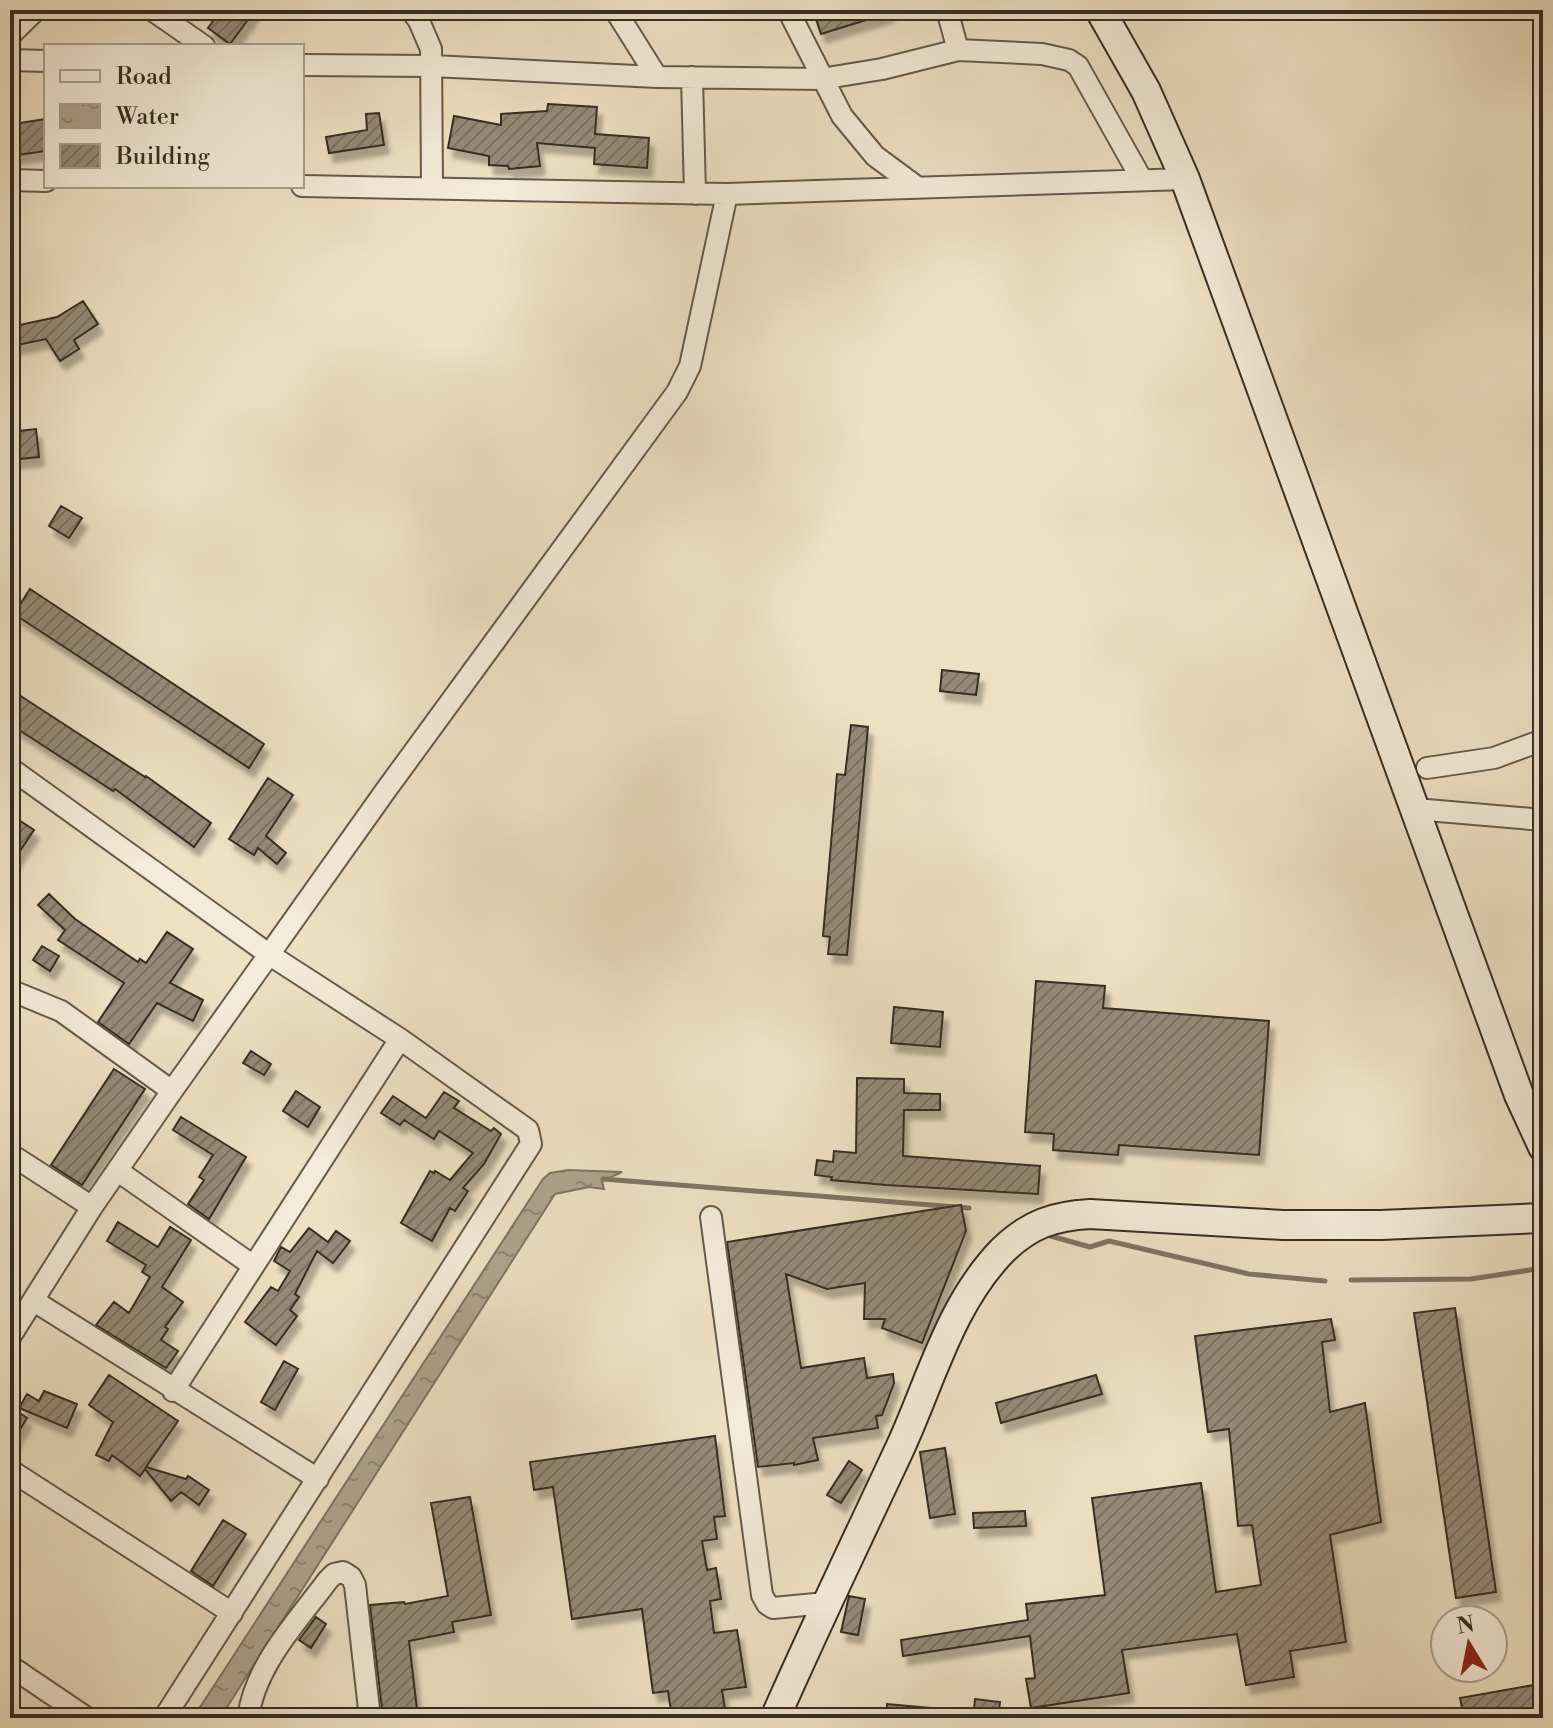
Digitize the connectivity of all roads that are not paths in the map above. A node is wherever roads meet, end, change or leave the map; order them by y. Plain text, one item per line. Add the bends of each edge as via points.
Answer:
1 (36, 10) edge
2 (152, 10) edge
3 (411, 10) edge
4 (615, 10) edge
5 (788, 10) edge
6 (947, 10) edge
7 (1100, 10) edge
8 (10, 35) edge
9 (201, 44) edge
10 (958, 50) junction
11 (10, 60) edge
12 (44, 61) edge
13 (304, 65) edge
14 (432, 66) junction
15 (657, 77) junction
16 (692, 77) junction
17 (821, 79) junction
18 (1185, 179) junction
19 (10, 180) edge
20 (1142, 180) junction
21 (44, 181) edge
22 (304, 186) edge
23 (917, 187) junction
24 (432, 188) junction
25 (695, 194) junction
26 (727, 194) junction
27 (1543, 740) edge
28 (10, 768) edge
29 (1427, 768) dead end
30 (1415, 809) junction
31 (1543, 820) edge
32 (270, 955) junction
33 (10, 990) edge
34 (400, 1039) junction
35 (172, 1091) junction
36 (1543, 1147) edge
37 (12, 1159) edge
38 (118, 1171) junction
39 (92, 1207) junction
40 (711, 1217) dead end
41 (1543, 1218) edge
42 (252, 1265) junction
43 (34, 1301) junction
44 (10, 1337) edge
45 (173, 1391) junction
46 (10, 1470) edge
47 (318, 1479) junction
48 (826, 1603) junction
49 (232, 1613) junction
50 (10, 1666) edge
51 (87, 1718) edge
52 (164, 1718) edge
53 (248, 1718) edge
54 (370, 1718) edge
55 (775, 1718) edge

1 - 8 street
2 - 9 street
3 - 14 street via 431,49
4 - 15 street
5 - 17 street
6 - 10 street
7 - 18 street via 1146,91
10 - 17 street
10 - 20 street via 1042,54 1078,66
11 - 12 street
13 - 14 street
14 - 15 street
14 - 24 street
15 - 16 street
16 - 17 street
16 - 25 street
17 - 23 street via 858,137
18 - 20 street
18 - 30 street
19 - 21 street
20 - 23 street
22 - 24 street
23 - 26 street
24 - 25 street
25 - 26 street
26 - 32 street via 690,366 677,392
27 - 29 street via 1494,758
28 - 32 street
30 - 31 street
30 - 36 street via 1519,1095
32 - 34 street
32 - 35 street
33 - 35 street via 61,1011
34 - 42 street
34 - 47 street via 528,1130 531,1144
35 - 38 street
37 - 39 street
38 - 39 street
38 - 42 street
39 - 43 street
40 - 48 street via 762,1595 773,1608
41 - 48 street via 1283,1225 1090,1214 1040,1224 1004,1249 970,1292
42 - 45 street
43 - 44 street
43 - 45 street
45 - 47 street
46 - 49 street
47 - 49 street
48 - 55 street
49 - 52 street
50 - 51 street
53 - 54 street via 257,1683 272,1656 328,1580 343,1572 355,1585

